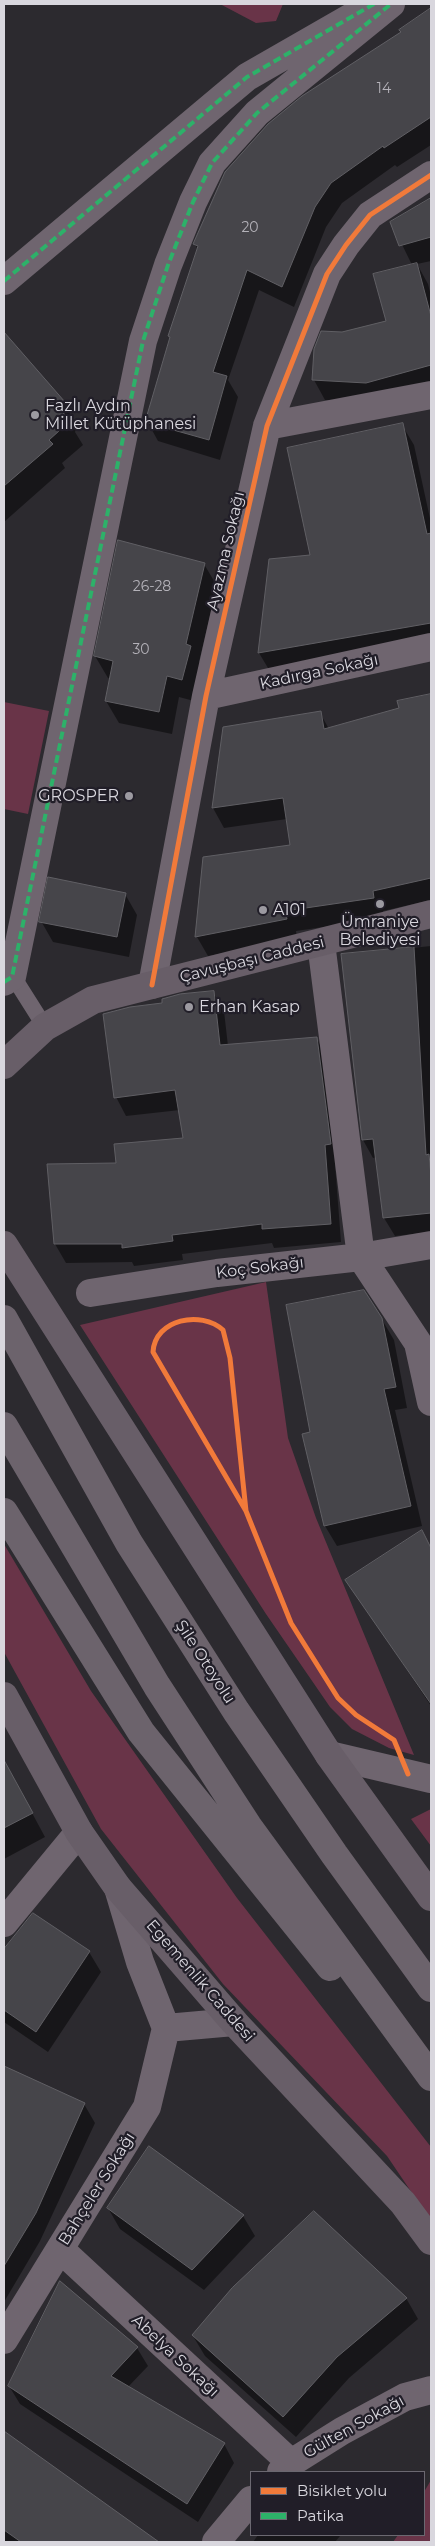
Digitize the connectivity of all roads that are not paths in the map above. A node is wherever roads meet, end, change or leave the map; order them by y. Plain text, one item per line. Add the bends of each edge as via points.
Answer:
1 (374, 4) edge
2 (391, 4) edge
3 (431, 176) edge
4 (4, 281) edge
5 (431, 395) edge
6 (267, 426) junction
7 (431, 647) edge
8 (206, 696) junction
9 (431, 914) edge
10 (321, 943) junction
11 (7, 973) edge
12 (152, 985) junction
13 (45, 1027) junction
14 (4, 1065) edge
15 (431, 1244) edge
16 (4, 1246) edge
17 (361, 1257) junction
18 (90, 1293) dead end
19 (4, 1319) edge
20 (431, 1402) edge
21 (4, 1426) edge
22 (4, 1512) edge
23 (4, 1696) edge
24 (329, 1755) junction
25 (431, 1779) edge
26 (79, 1832) junction
27 (118, 1888) junction
28 (431, 1897) edge
29 (4, 1923) edge
30 (431, 1988) edge
31 (234, 2022) junction
32 (166, 2028) junction
33 (431, 2077) edge
34 (431, 2086) edge
35 (431, 2241) edge
36 (60, 2249) junction
37 (4, 2340) edge
38 (431, 2390) edge
39 (286, 2467) edge
40 (250, 2501) edge
41 (216, 2542) edge

1 - 4 street via 247,77
2 - 11 street via 257,113 212,163 168,265 143,341
3 - 6 street, Ayazma Sokağı via 370,215 332,266
5 - 6 street
6 - 8 street, Ayazma Sokağı
7 - 8 street, Kadırga Sokağı
8 - 12 street, Ayazma Sokağı
9 - 10 street, Çavuşbaşı Caddesi
10 - 12 street, Çavuşbaşı Caddesi
10 - 17 street
11 - 13 lane
12 - 13 street, Çavuşbaşı Caddesi via 93,1000
13 - 14 street, Çavuşbaşı Caddesi
15 - 17 street, Koç Sokağı
16 - 24 street
17 - 18 street, Koç Sokağı via 217,1273
17 - 20 street via 418,1343
19 - 30 highway, Şile Otoyolu via 129,1543 231,1703
21 - 33 highway via 157,1686 248,1826
22 - 34 highway via 142,1732 290,1920
23 - 26 street, Egemenlik Caddesi
24 - 25 street
24 - 28 street
26 - 27 street, Egemenlik Caddesi
26 - 29 street
27 - 31 street, Egemenlik Caddesi
27 - 32 street via 140,1962
31 - 32 street
31 - 35 street, Egemenlik Caddesi via 403,2202
32 - 36 street, Bahçeler Sokağı via 147,2107
36 - 37 street, Bahçeler Sokağı
36 - 39 street, Abelya Sokağı
38 - 39 street, Gülten Sokağı via 405,2397
40 - 41 street

